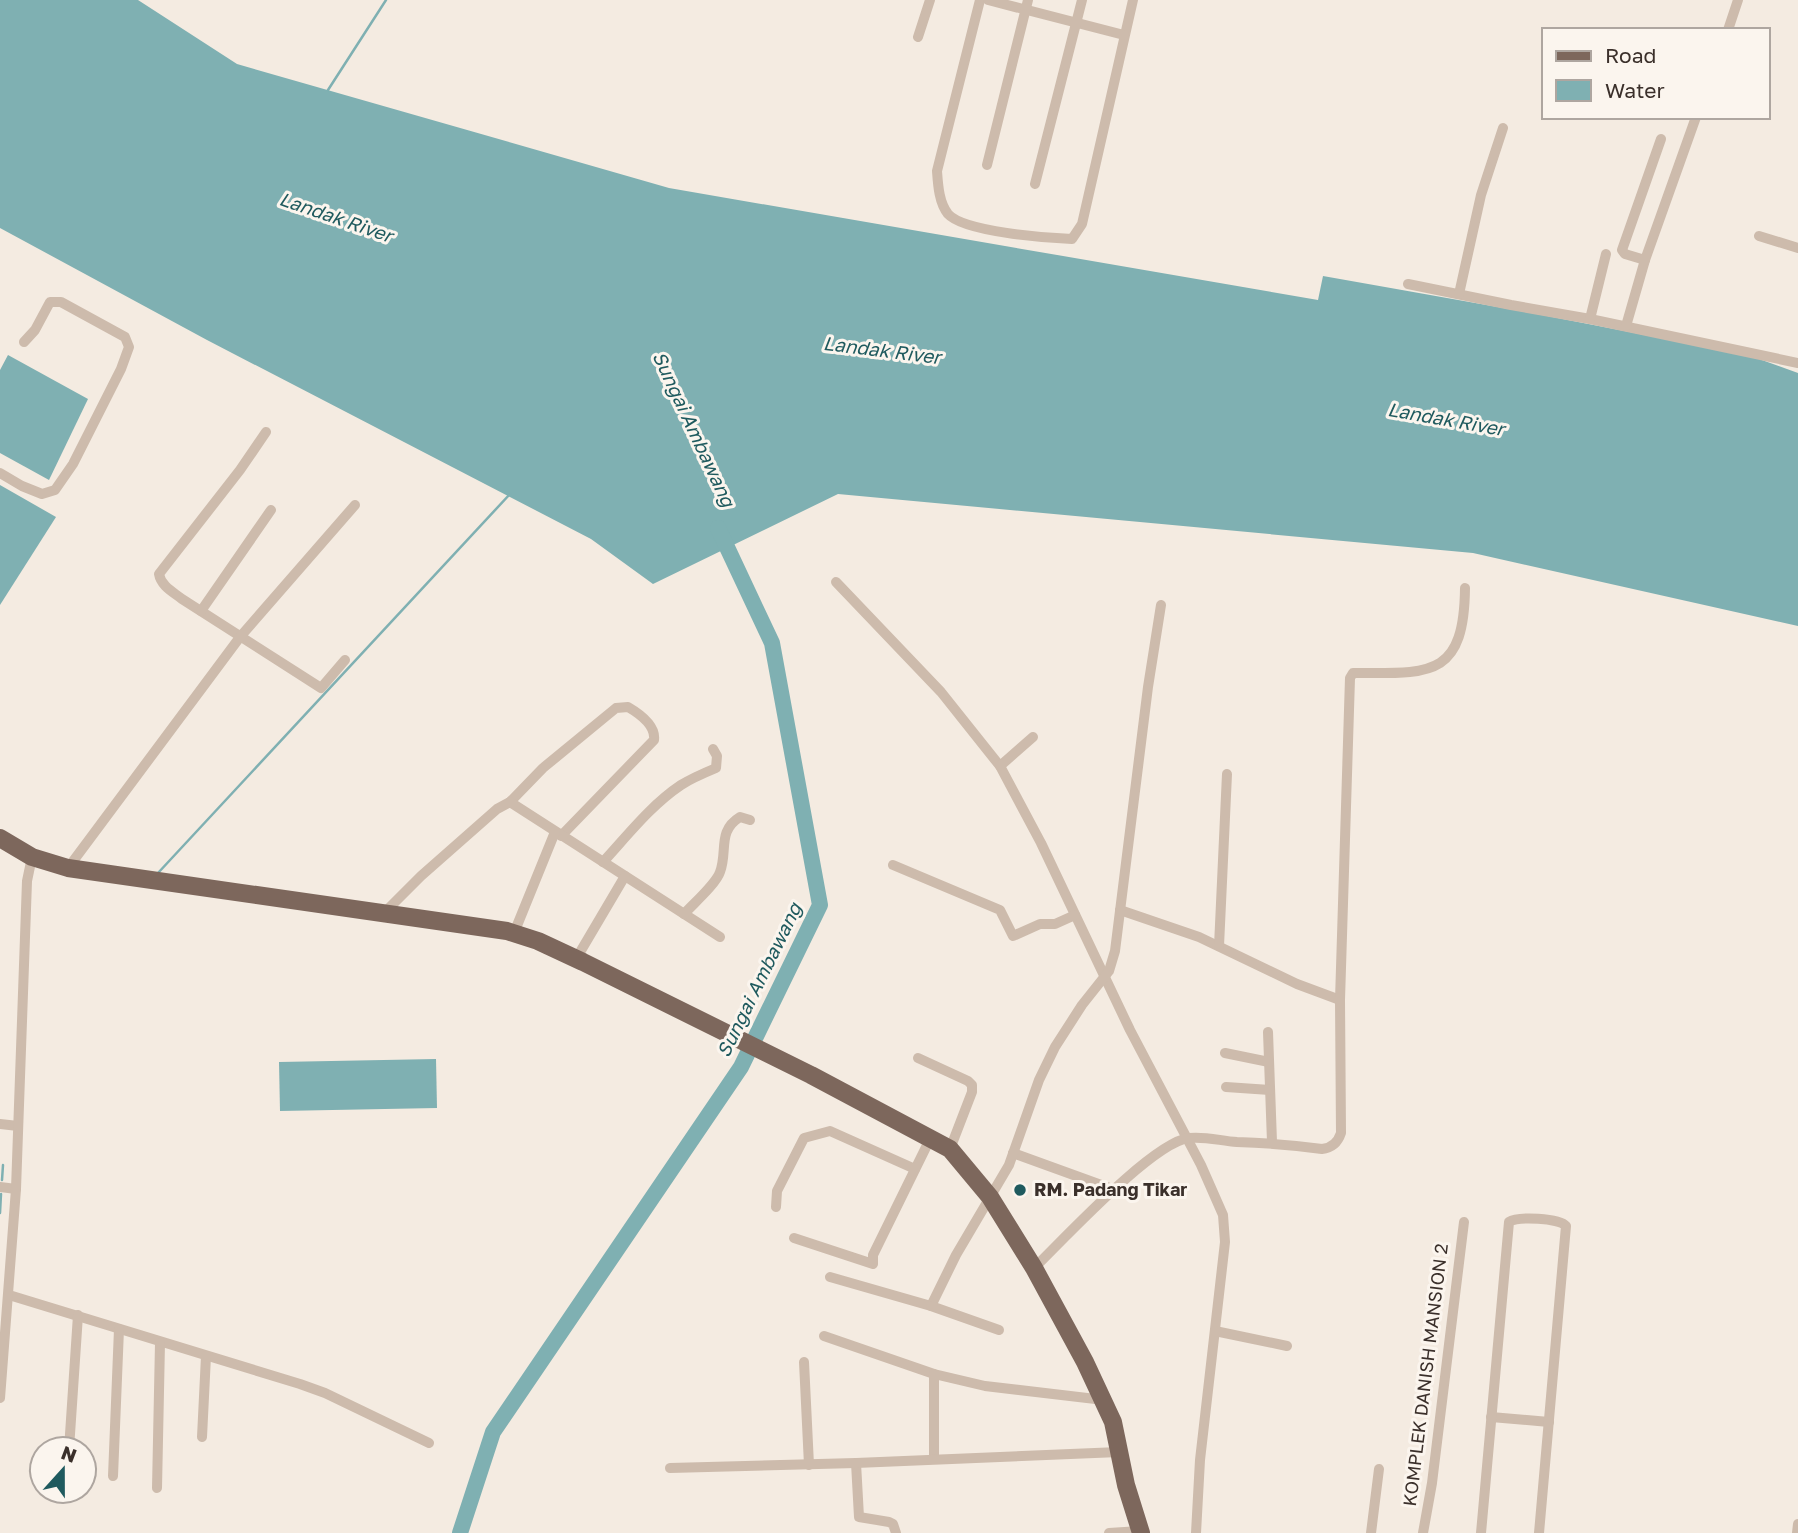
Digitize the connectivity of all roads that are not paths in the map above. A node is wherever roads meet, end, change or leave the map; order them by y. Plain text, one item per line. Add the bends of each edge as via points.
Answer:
1 (930, 0) edge
2 (980, 0) edge
3 (988, 0) edge
4 (1082, 0) edge
5 (1133, 0) edge
6 (1738, 0) edge
7 (1027, 5) edge
8 (1076, 23) junction
9 (1729, 28) edge
10 (1124, 35) junction
11 (918, 37) dead end
12 (1695, 119) edge
13 (1503, 128) dead end
14 (1661, 139) dead end
15 (987, 165) dead end
16 (1035, 184) dead end
17 (1759, 236) dead end
18 (1798, 248) edge
19 (1606, 254) dead end
20 (1645, 260) junction
21 (1408, 284) dead end
22 (1459, 294) junction
23 (1590, 318) junction
24 (1626, 326) junction
25 (24, 342) dead end
26 (1798, 363) edge
27 (266, 432) dead end
28 (0, 473) edge
29 (355, 505) dead end
30 (271, 510) dead end
31 (836, 582) dead end
32 (1465, 588) dead end
33 (1161, 605) dead end
34 (201, 611) junction
35 (240, 638) junction
36 (345, 660) dead end
37 (1033, 737) dead end
38 (713, 749) dead end
39 (1000, 766) junction
40 (1227, 774) dead end
41 (510, 802) junction
42 (750, 820) dead end
43 (558, 834) junction
44 (0, 838) edge
45 (32, 856) junction
46 (603, 862) junction
47 (893, 865) dead end
48 (68, 869) junction
49 (625, 876) junction
50 (1120, 910) junction
51 (385, 912) junction
52 (684, 914) junction
53 (1075, 915) junction
54 (514, 933) junction
55 (720, 937) dead end
56 (1219, 946) junction
57 (576, 959) junction
58 (1104, 977) junction
59 (1340, 1000) junction
60 (1268, 1031) dead end
61 (1226, 1053) dead end
62 (918, 1058) dead end
63 (1269, 1062) junction
64 (1226, 1087) dead end
65 (1270, 1090) junction
66 (0, 1125) edge
67 (18, 1126) junction
68 (931, 1137) junction
69 (1187, 1138) junction
70 (1272, 1142) junction
71 (950, 1149) junction
72 (1013, 1153) junction
73 (915, 1169) junction
74 (0, 1187) edge
75 (16, 1189) junction
76 (1115, 1190) junction
77 (990, 1197) junction
78 (776, 1207) dead end
79 (1464, 1222) dead end
80 (794, 1238) dead end
81 (1034, 1268) junction
82 (830, 1277) dead end
83 (9, 1295) junction
84 (931, 1306) junction
85 (78, 1315) junction
86 (119, 1329) junction
87 (999, 1330) dead end
88 (1214, 1331) junction
89 (824, 1336) dead end
90 (160, 1343) junction
91 (1287, 1346) dead end
92 (206, 1356) junction
93 (804, 1362) dead end
94 (934, 1374) junction
95 (0, 1398) edge
96 (1104, 1400) junction
97 (1491, 1417) junction
98 (1549, 1422) junction
99 (70, 1435) edge
100 (202, 1437) dead end
101 (429, 1443) dead end
102 (1119, 1451) junction
103 (934, 1459) junction
104 (856, 1464) junction
105 (809, 1465) junction
106 (670, 1468) dead end
107 (1379, 1469) dead end
108 (113, 1476) dead end
109 (157, 1488) dead end
110 (1798, 1524) edge
111 (1141, 1532) edge
112 (896, 1533) edge
113 (1109, 1533) edge
114 (1196, 1533) edge
115 (1371, 1533) edge
116 (1423, 1533) edge
117 (1481, 1533) edge
118 (1539, 1533) edge
119 (1797, 1533) edge

1 - 11 street
2 - 10 street via 937,171 940,196 954,219 1007,234 1076,236
3 - 7 street
4 - 8 street
5 - 10 street
6 - 9 street
7 - 8 street
7 - 15 street
8 - 10 street
8 - 16 street
12 - 20 street
13 - 22 street via 1481,195
14 - 20 street via 1622,250
17 - 18 street
19 - 23 street
20 - 24 street
21 - 22 street
22 - 23 street
23 - 24 street
24 - 26 street
25 - 28 street via 50,302 61,302 125,337 129,347 73,464 55,490 43,494
27 - 34 street via 159,574 162,583
29 - 35 street
30 - 34 street
31 - 39 street via 942,692
32 - 59 street via 1460,637 1440,665 1400,674 1353,673 1350,678
33 - 50 street
34 - 35 street
35 - 36 street via 321,688
35 - 48 street
37 - 39 street
38 - 46 street via 716,768 664,799
39 - 53 street
40 - 56 street
41 - 43 street
41 - 43 street via 543,768 616,708 628,707 640,715 653,730 654,740
41 - 51 street
42 - 52 street via 740,817 728,827 720,873
43 - 46 street
43 - 54 street
44 - 45 main road
45 - 48 main road
45 - 67 street via 27,881
46 - 49 street
47 - 53 street via 1000,910 1013,936
48 - 51 main road
49 - 52 street
49 - 57 street
50 - 56 street
50 - 58 street via 1113,962
51 - 54 main road
52 - 55 street
53 - 58 street
54 - 57 main road
56 - 59 street
57 - 68 main road
58 - 69 street
58 - 72 street via 1052,1054
59 - 70 street via 1339,1139 1322,1149
60 - 63 street
61 - 63 street
62 - 71 street via 972,1085
63 - 65 street
64 - 65 street
65 - 70 street
66 - 67 street
67 - 75 street
68 - 71 main road
68 - 73 street
69 - 70 street
69 - 76 street via 1161,1149
69 - 88 street via 1226,1228
71 - 77 main road
72 - 76 street
72 - 77 street
73 - 78 street via 830,1131 804,1138 777,1191
73 - 80 street via 873,1255 873,1264
74 - 75 street
75 - 83 street
76 - 81 street
77 - 81 main road
77 - 84 street
79 - 116 street, KOMPLEK DANISH MANSION 2
81 - 96 main road
82 - 84 street
83 - 85 street
83 - 95 street
84 - 87 street
85 - 86 street
85 - 99 street
86 - 90 street
86 - 108 street
88 - 91 street
88 - 114 street
89 - 94 street
90 - 92 street
90 - 109 street
92 - 100 street
92 - 101 street via 325,1393
93 - 105 street
94 - 96 street via 985,1386
94 - 103 street
96 - 102 main road
97 - 98 street
97 - 98 street via 1508,1225 1516,1218 1560,1221 1566,1226
97 - 117 street
98 - 118 street
102 - 103 street
102 - 111 main road
103 - 104 street
104 - 105 street
104 - 112 street via 859,1517 890,1522
105 - 106 street
107 - 115 street
110 - 119 street
111 - 113 street

